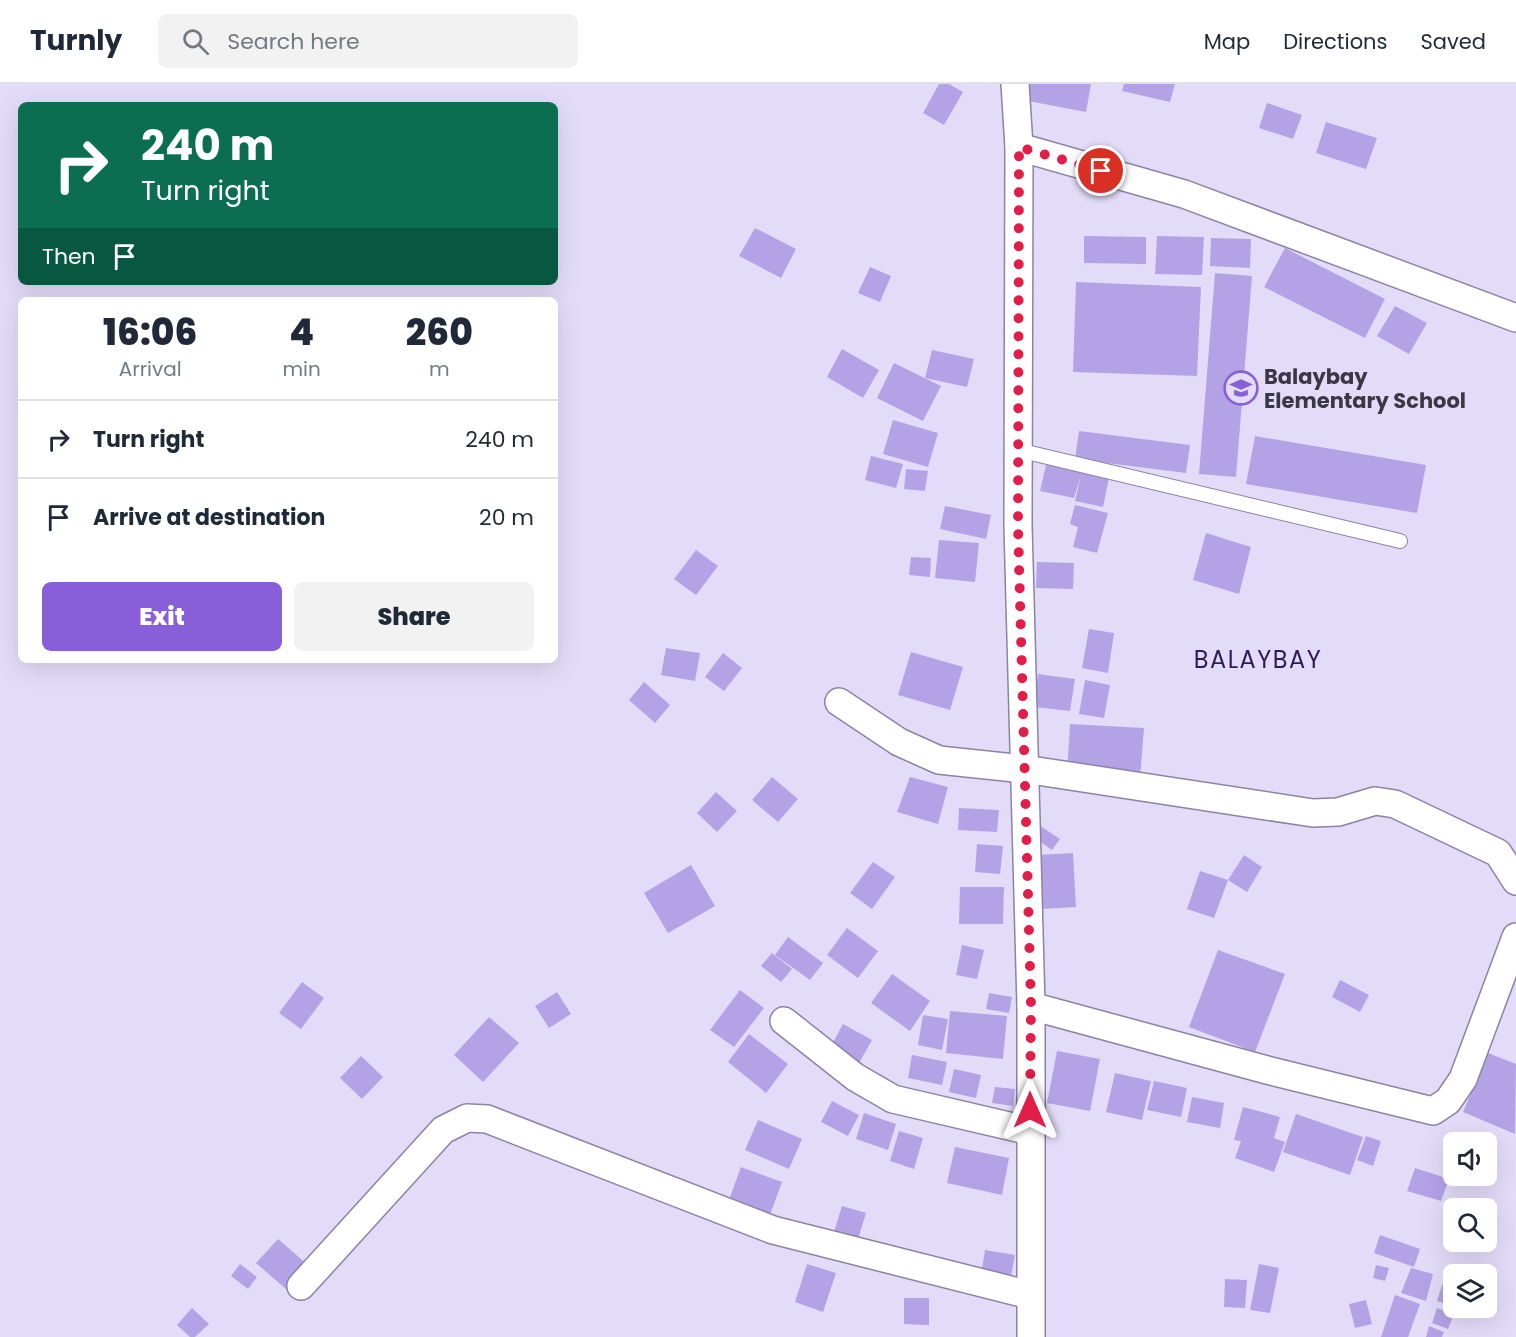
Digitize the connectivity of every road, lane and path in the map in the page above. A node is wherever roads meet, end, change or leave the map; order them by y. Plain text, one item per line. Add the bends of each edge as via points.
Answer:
1 (1016, 84) edge
2 (1019, 147) junction
3 (1516, 318) edge
4 (1018, 450) junction
5 (1400, 541) dead end
6 (839, 702) dead end
7 (1024, 769) junction
8 (1516, 880) edge
9 (1516, 937) edge
10 (1031, 1006) junction
11 (784, 1021) dead end
12 (1030, 1131) junction
13 (301, 1286) dead end
14 (1030, 1295) junction
15 (1031, 1337) edge

1 - 2 street
2 - 3 street via 1184,194
2 - 4 street
4 - 5 lane
4 - 7 street
6 - 7 street via 899,742 939,760
7 - 8 street via 1313,813 1338,812 1375,801 1395,804 1498,853
7 - 10 street
9 - 10 street via 1463,1079 1448,1101 1432,1111
10 - 12 street
11 - 12 street via 855,1077 893,1099
12 - 14 street
13 - 14 street via 443,1130 467,1118 487,1119 773,1230
14 - 15 street

